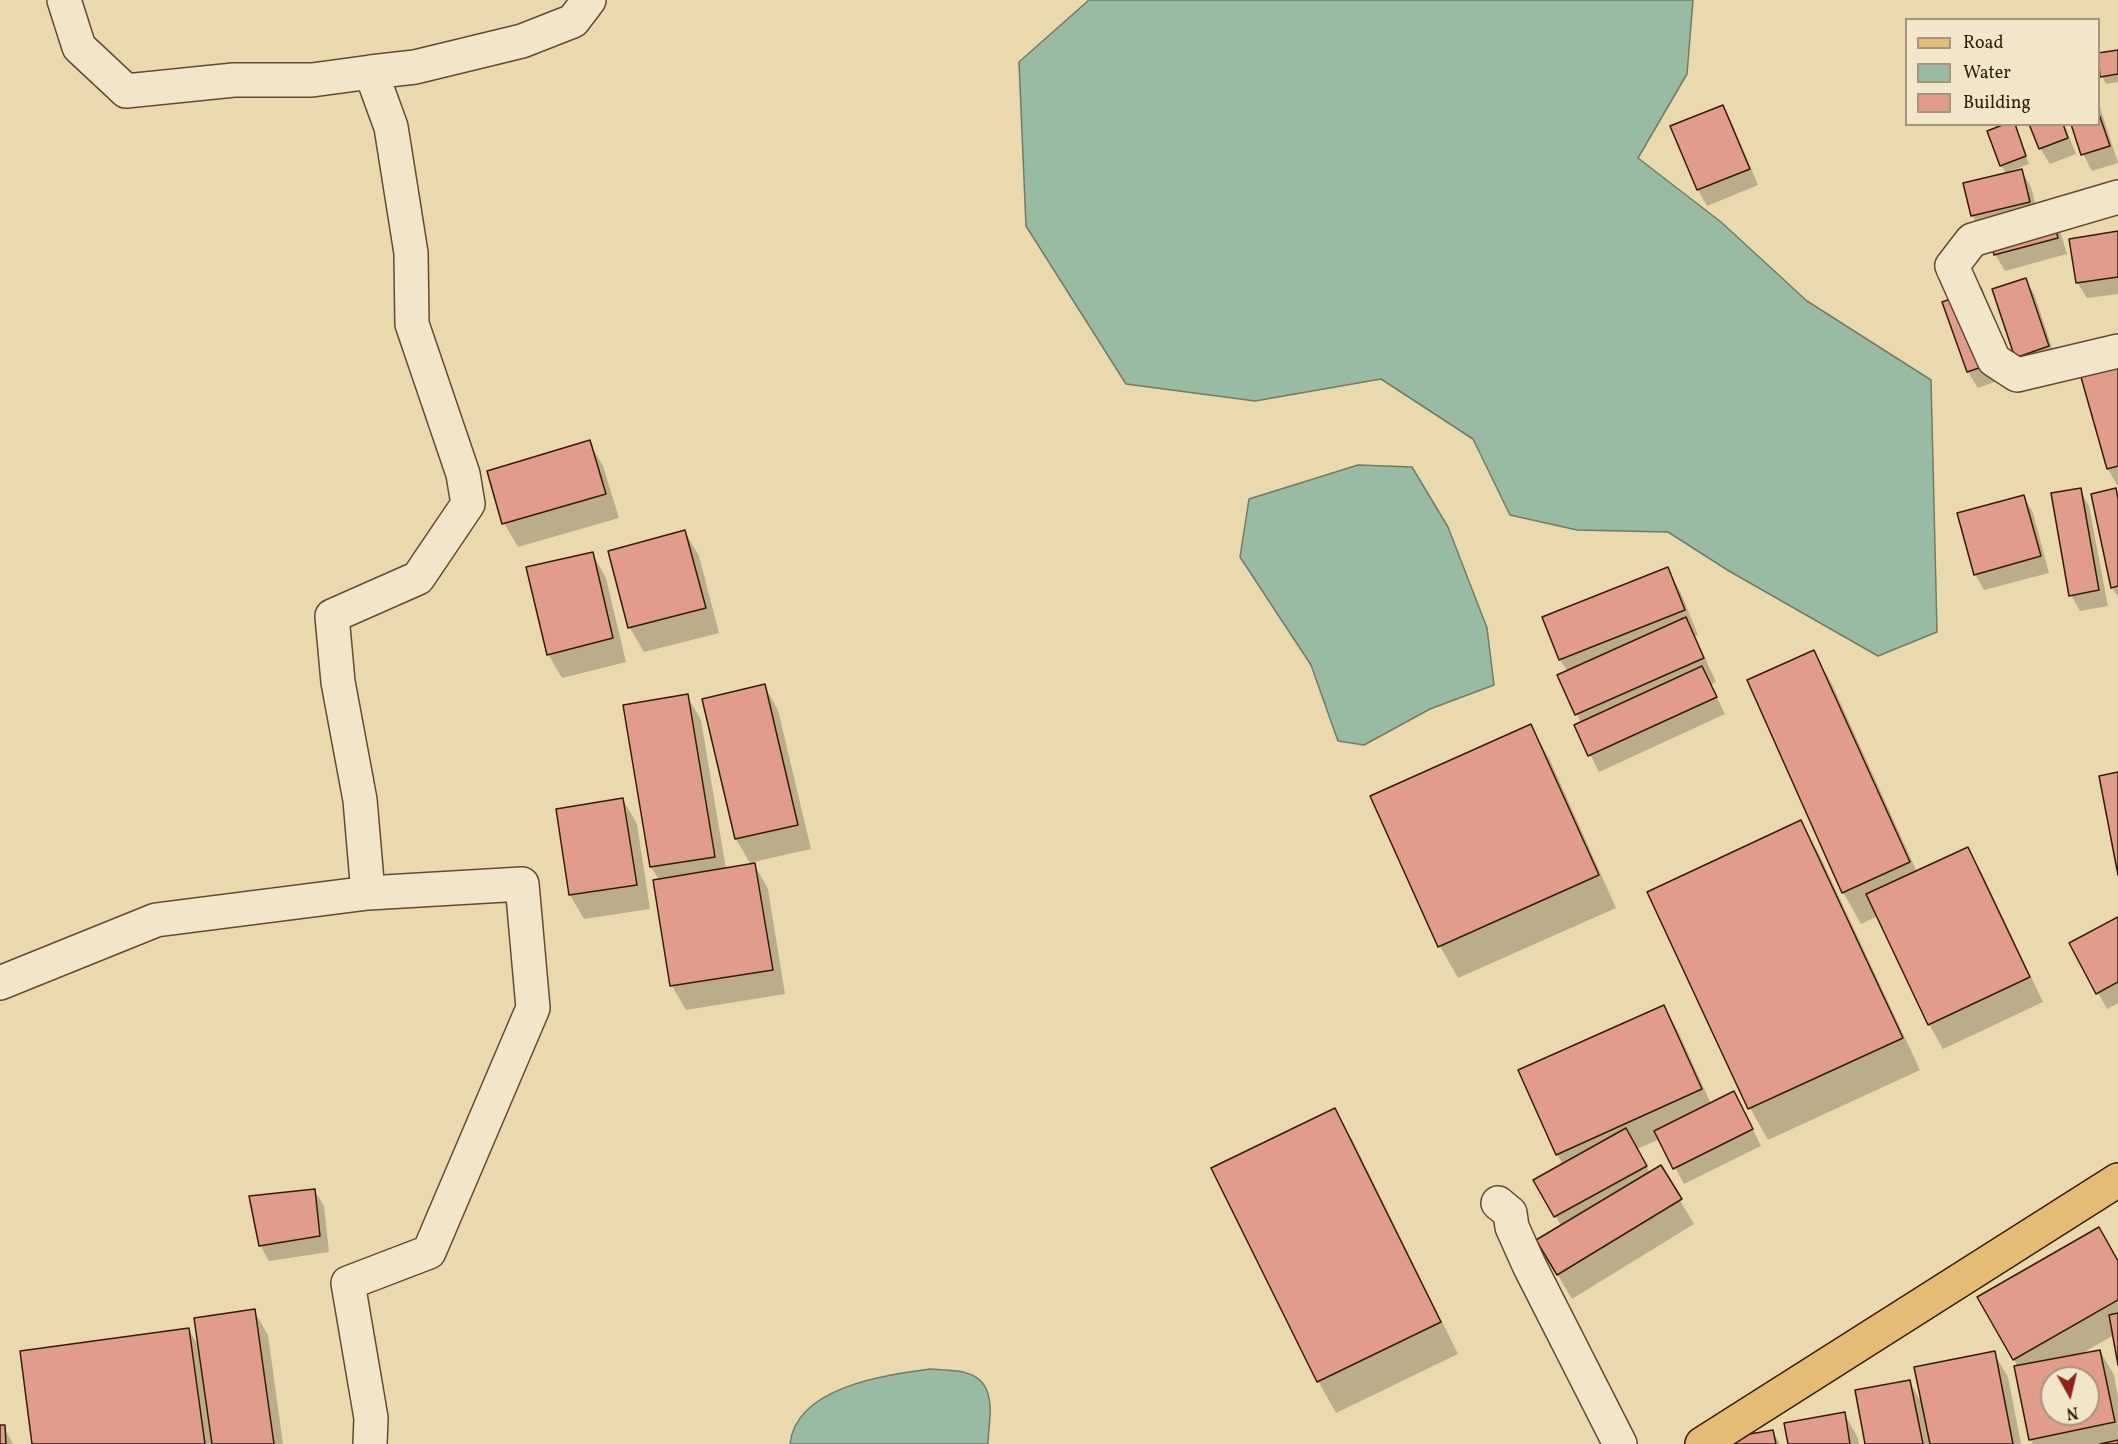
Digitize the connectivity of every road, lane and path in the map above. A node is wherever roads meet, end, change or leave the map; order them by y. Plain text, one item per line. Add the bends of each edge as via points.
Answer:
1 (64, 0) edge
2 (589, 0) edge
3 (371, 72) junction
4 (2118, 197) edge
5 (2118, 351) edge
6 (368, 892) junction
7 (0, 983) edge
8 (2118, 1180) edge
9 (1498, 1203) dead end
10 (370, 1444) edge
11 (1620, 1444) edge
12 (1702, 1444) edge

1 - 3 street via 80,47 126,91 234,80 312,80
2 - 3 street via 573,21 522,41 415,67
3 - 6 street via 391,127 411,254 412,324 463,474 468,504 418,578 332,616 338,682 360,800
4 - 5 street via 1972,240 1952,266 1994,360 2017,375
6 - 7 street via 156,920
6 - 10 street via 522,884 533,1008 429,1252 348,1283 371,1418
8 - 12 main road
9 - 11 street via 1510,1213 1529,1265

